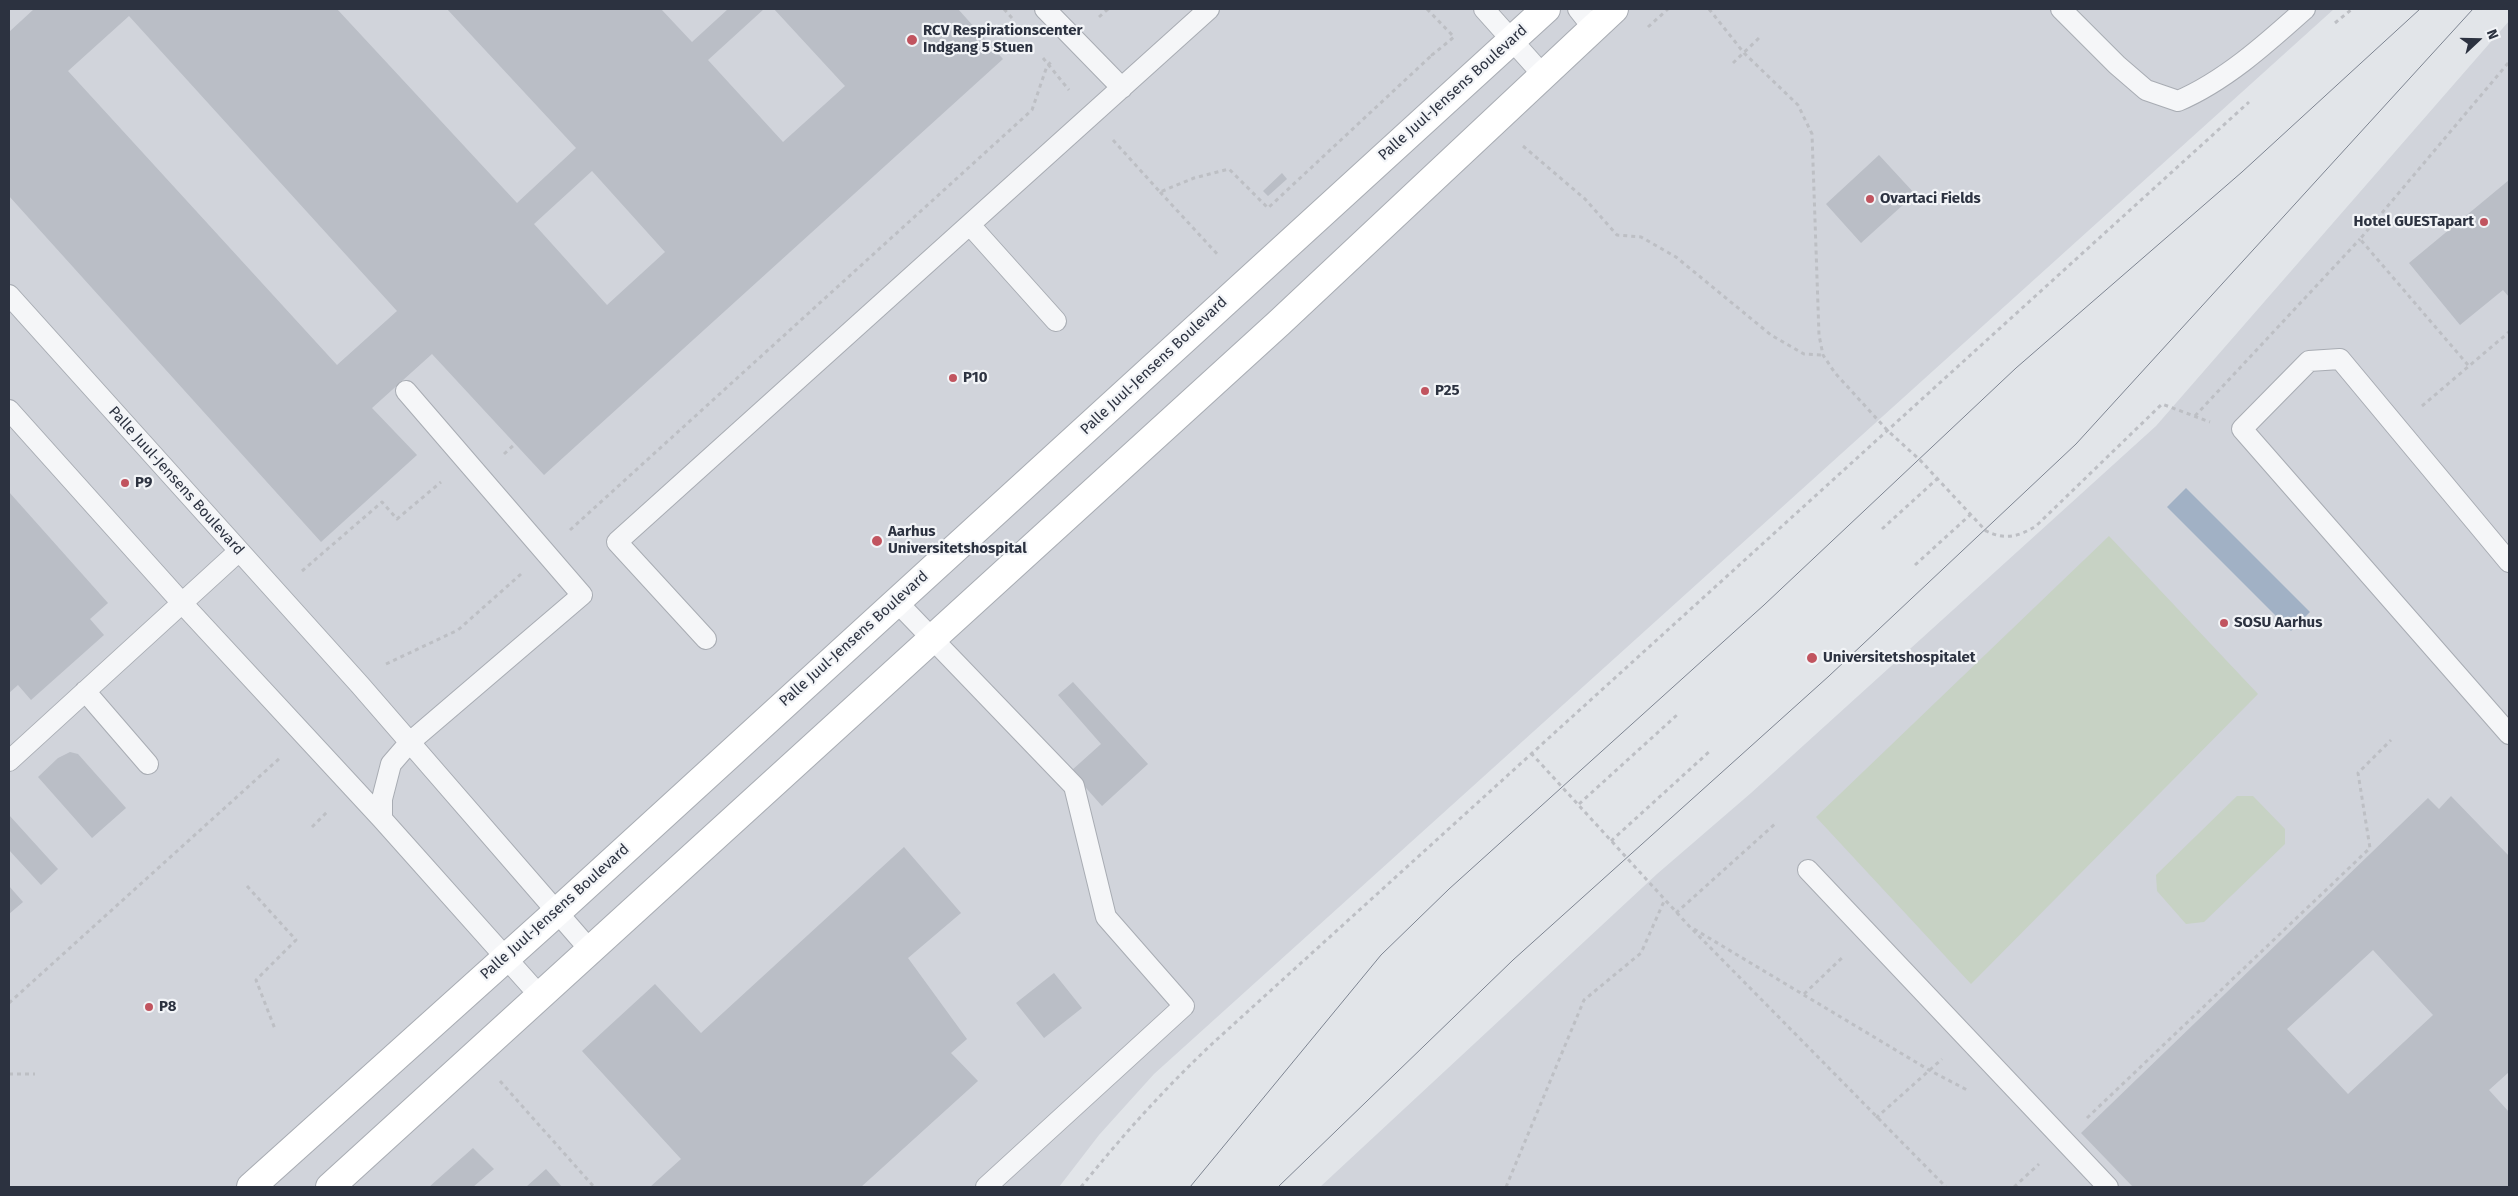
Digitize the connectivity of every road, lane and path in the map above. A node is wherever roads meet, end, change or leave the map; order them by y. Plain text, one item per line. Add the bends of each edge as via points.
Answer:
1 (1004, 9) edge
2 (1045, 9) edge
3 (1108, 9) edge
4 (1209, 9) edge
5 (1484, 9) edge
6 (1546, 9) edge
7 (1614, 9) edge
8 (1709, 9) edge
9 (2061, 9) edge
10 (2305, 9) edge
11 (2352, 9) edge
12 (1585, 18) edge
13 (1016, 23) dead end
14 (2330, 29) dead end
15 (1760, 37) dead end
16 (1074, 40) junction
17 (1512, 40) junction
18 (1039, 51) dead end
19 (1744, 53) junction
20 (1432, 55) dead end
21 (2509, 62) edge
22 (1732, 64) dead end
23 (1047, 66) junction
24 (1543, 75) junction
25 (1122, 88) junction
26 (2256, 96) dead end
27 (1092, 116) junction
28 (1585, 199) dead end
29 (970, 225) junction
30 (2360, 239) junction
31 (9, 295) edge
32 (1056, 321) dead end
33 (2509, 332) edge
34 (1823, 355) junction
35 (2468, 365) junction
36 (406, 391) dead end
37 (9, 410) edge
38 (2195, 416) junction
39 (2398, 427) junction
40 (2242, 429) junction
41 (1888, 431) junction
42 (466, 460) junction
43 (1938, 478) junction
44 (1970, 515) junction
45 (1882, 529) dead end
46 (239, 551) junction
47 (545, 553) junction
48 (2509, 562) edge
49 (1915, 565) dead end
50 (277, 592) junction
51 (896, 601) junction
52 (182, 603) junction
53 (706, 639) dead end
54 (933, 639) junction
55 (360, 685) junction
56 (85, 691) junction
57 (1677, 715) dead end
58 (2509, 734) edge
59 (304, 736) junction
60 (2391, 740) dead end
61 (410, 742) junction
62 (1710, 751) dead end
63 (1531, 752) junction
64 (9, 761) edge
65 (148, 764) dead end
66 (1578, 804) junction
67 (382, 819) junction
68 (1776, 823) dead end
69 (1611, 841) junction
70 (1808, 870) dead end
71 (246, 886) dead end
72 (1665, 899) junction
73 (557, 912) junction
74 (1676, 913) junction
75 (1689, 926) junction
76 (1868, 934) junction
77 (590, 950) junction
78 (505, 958) junction
79 (1804, 994) junction
80 (540, 996) junction
81 (9, 1002) edge
82 (275, 1028) dead end
83 (477, 1054) junction
84 (1929, 1070) junction
85 (9, 1074) edge
86 (35, 1074) dead end
87 (1971, 1092) dead end
88 (2099, 1108) dead end
89 (1876, 1118) junction
90 (2063, 1141) junction
91 (251, 1187) edge
92 (330, 1187) edge
93 (594, 1187) edge
94 (986, 1187) edge
95 (1081, 1187) edge
96 (1506, 1187) edge
97 (1946, 1187) edge
98 (2014, 1187) edge
99 (2108, 1187) edge

1 - 13 path
2 - 16 lane
3 - 16 path
4 - 25 lane
5 - 17 lane
6 - 17 street, Palle Juul-Jensens Boulevard
7 - 12 street
8 - 19 path
9 - 10 lane via 2146,90 2178,101 2205,90
11 - 14 path
12 - 24 street
15 - 19 path
16 - 23 path
16 - 25 lane
17 - 24 lane
17 - 51 street, Palle Juul-Jensens Boulevard
18 - 23 path
19 - 22 path
19 - 34 path via 1798,105 1812,134 1819,334
20 - 27 path via 1268,208 1229,168 1160,192
21 - 30 path
23 - 27 path
23 - 47 path via 1032,110
24 - 54 street via 1279,323
25 - 27 lane
26 - 41 path
27 - 29 lane
28 - 34 path via 1617,234 1641,237 1676,257 1771,335 1804,354
29 - 32 lane
29 - 53 lane via 617,542
30 - 35 path
30 - 38 path
31 - 46 lane, Palle Juul-Jensens Boulevard
33 - 35 path
34 - 41 path via 1835,373
35 - 39 path
36 - 42 lane
37 - 52 lane
38 - 40 path via 2218,425
38 - 44 path via 2162,404 2036,526 2020,536 1999,538 1986,531
39 - 40 lane via 2340,359 2309,361
39 - 48 lane
40 - 58 lane
41 - 43 path
41 - 63 path
42 - 47 lane
42 - 50 path via 397,519 382,502
43 - 44 path
43 - 45 path
44 - 49 path
46 - 50 lane, Palle Juul-Jensens Boulevard
46 - 52 lane
47 - 55 path via 458,630 381,666
47 - 61 lane via 582,595
50 - 55 lane, Palle Juul-Jensens Boulevard
51 - 54 lane
51 - 73 street, Palle Juul-Jensens Boulevard
52 - 56 lane
52 - 59 lane
54 - 77 street
54 - 94 lane via 1074,786 1106,917 1184,1006
55 - 61 lane, Palle Juul-Jensens Boulevard
56 - 64 lane
56 - 65 lane
57 - 66 path
59 - 67 lane
59 - 81 path
60 - 88 path via 2358,772 2370,848
61 - 67 lane via 391,764 382,799
61 - 73 lane, Palle Juul-Jensens Boulevard
62 - 69 path
63 - 66 path
63 - 95 path via 1169,1084
66 - 69 path
67 - 78 lane
68 - 74 path
69 - 72 path
70 - 76 lane
71 - 82 path via 296,940 256,980
72 - 74 path
72 - 96 path via 1641,953 1584,1000
73 - 77 lane, Palle Juul-Jensens Boulevard
73 - 78 street, Palle Juul-Jensens Boulevard
74 - 75 path
75 - 79 path
75 - 89 path
76 - 79 path
76 - 90 lane
77 - 80 street
78 - 80 lane
78 - 91 street, Palle Juul-Jensens Boulevard
79 - 84 path
80 - 83 street
83 - 92 street
83 - 93 path
84 - 87 path
84 - 89 path
85 - 86 path
89 - 97 path
90 - 98 path
90 - 99 lane

